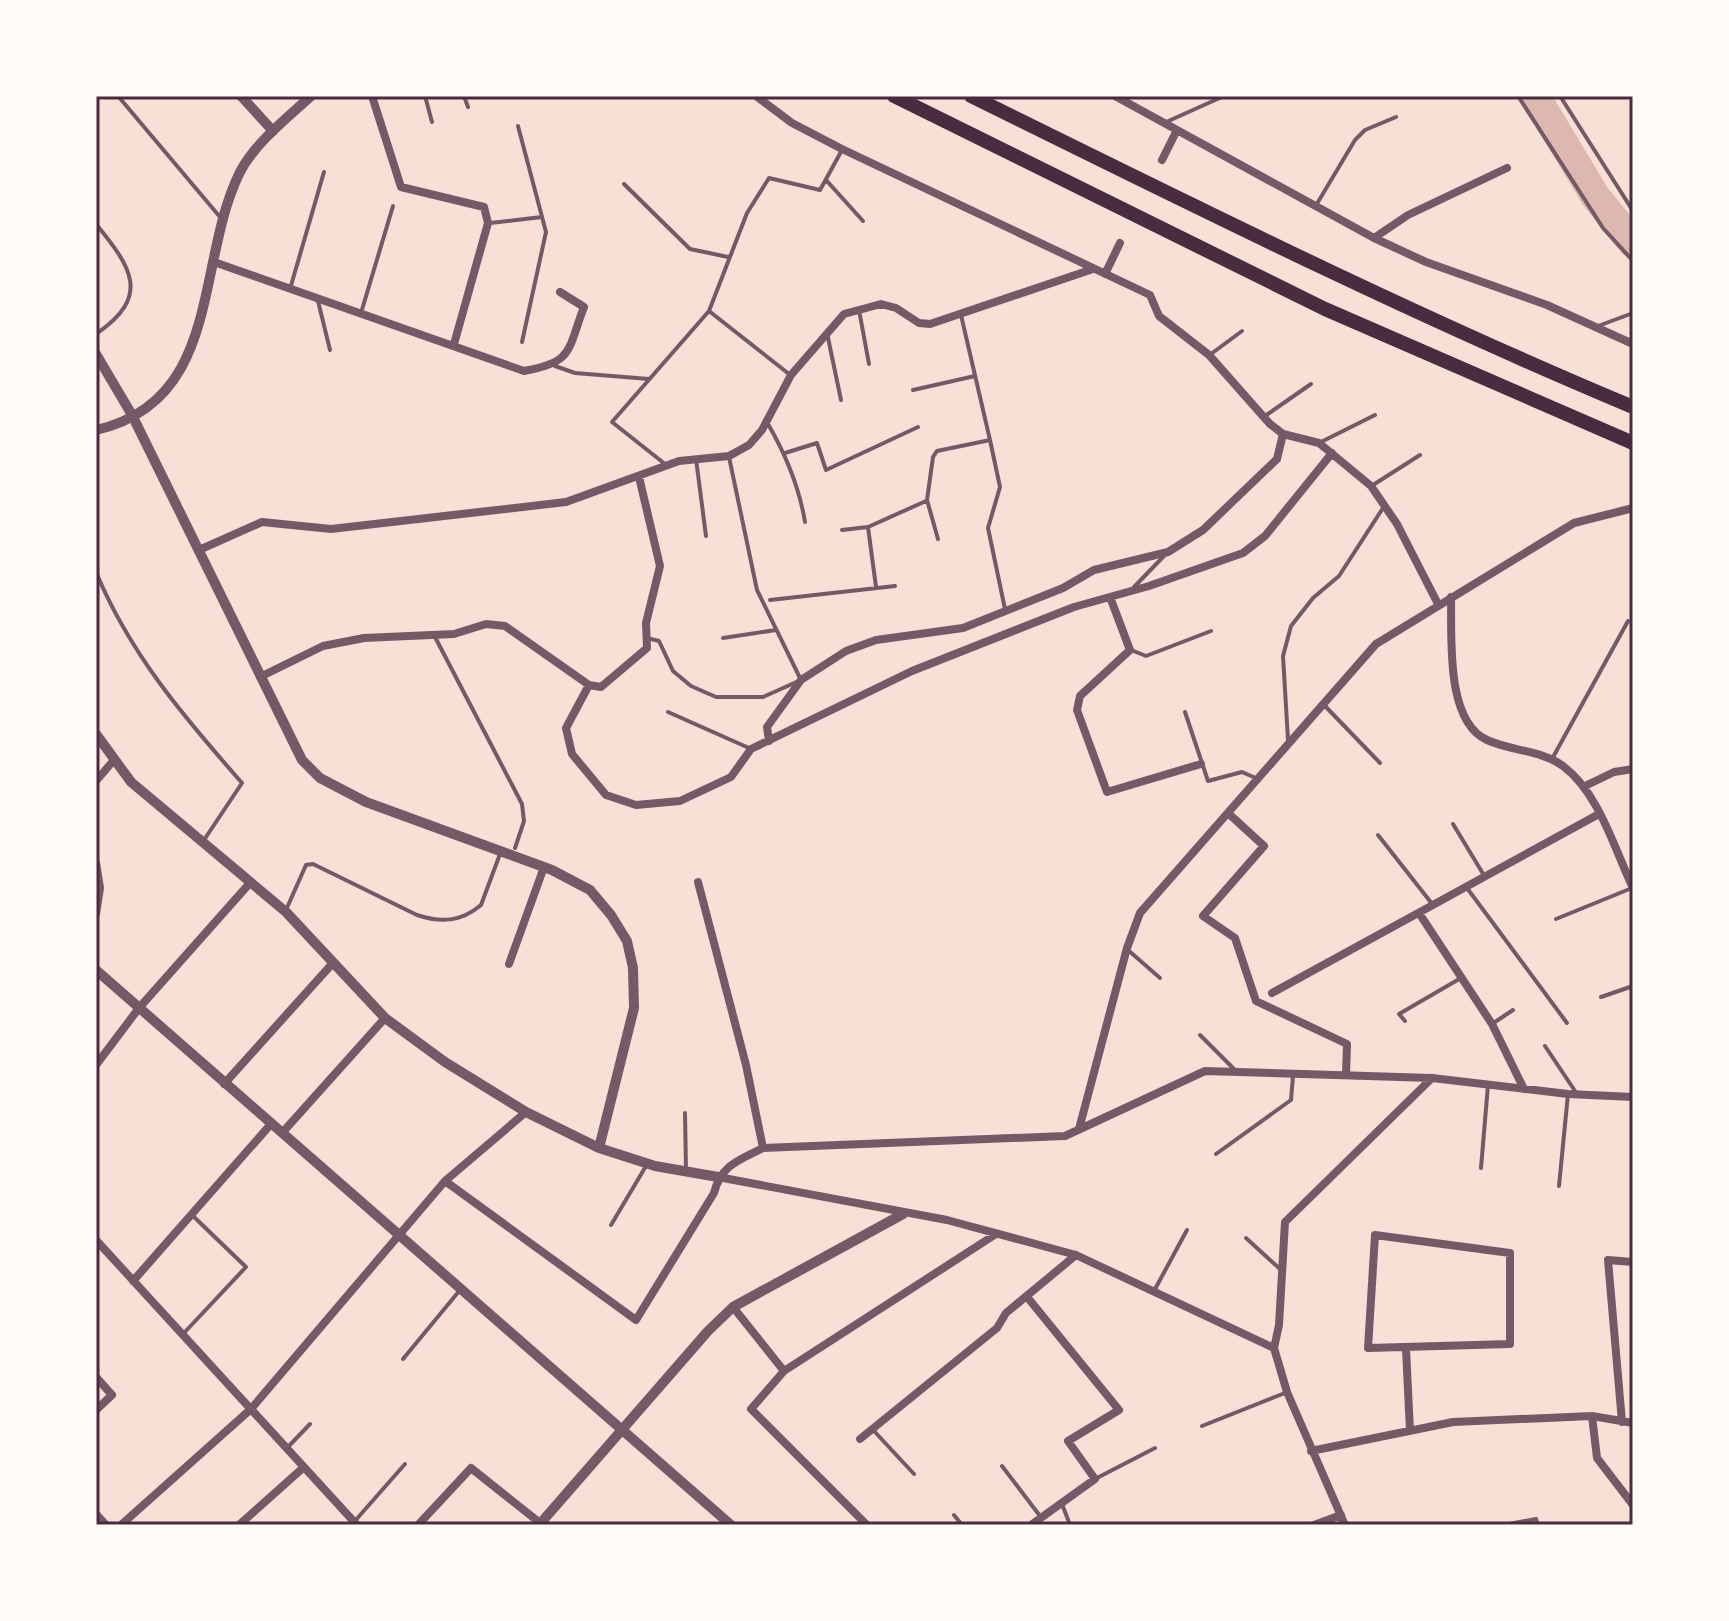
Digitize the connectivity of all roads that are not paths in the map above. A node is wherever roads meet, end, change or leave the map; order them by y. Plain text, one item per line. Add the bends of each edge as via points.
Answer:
1 (118, 96) edge
2 (241, 96) edge
3 (311, 96) edge
4 (372, 96) edge
5 (425, 96) edge
6 (464, 96) edge
7 (756, 96) edge
8 (894, 96) edge
9 (971, 96) edge
10 (1115, 96) edge
11 (1224, 96) edge
12 (1518, 96) edge
13 (1560, 96) edge
14 (468, 107) dead end
15 (1396, 117) dead end
16 (432, 122) dead end
17 (1162, 124) junction
18 (518, 126) dead end
19 (273, 131) junction
20 (1176, 132) junction
21 (842, 149) junction
22 (1162, 160) dead end
23 (1507, 168) dead end
24 (324, 172) dead end
25 (826, 180) junction
26 (624, 184) dead end
27 (393, 206) dead end
28 (1315, 209) junction
29 (1633, 211) edge
30 (542, 217) junction
31 (222, 219) junction
32 (863, 221) dead end
33 (488, 223) junction
34 (96, 224) edge
35 (1374, 238) junction
36 (1120, 243) dead end
37 (728, 257) junction
38 (1633, 261) edge
39 (214, 262) junction
40 (1093, 269) junction
41 (1105, 274) junction
42 (290, 289) junction
43 (560, 292) dead end
44 (317, 298) junction
45 (859, 310) junction
46 (709, 311) junction
47 (361, 313) junction
48 (1633, 313) edge
49 (961, 314) junction
50 (1595, 327) junction
51 (827, 331) junction
52 (1242, 331) dead end
53 (96, 334) edge
54 (522, 342) dead end
55 (454, 344) junction
56 (1633, 344) edge
57 (330, 350) dead end
58 (96, 354) edge
59 (1209, 355) junction
60 (869, 364) dead end
61 (555, 366) junction
62 (791, 375) junction
63 (975, 376) junction
64 (649, 379) junction
65 (1311, 384) dead end
66 (913, 390) dead end
67 (841, 400) dead end
68 (1633, 407) edge
69 (132, 415) junction
70 (1375, 415) dead end
71 (1263, 417) junction
72 (767, 421) junction
73 (918, 427) dead end
74 (96, 430) edge
75 (1283, 434) junction
76 (990, 440) junction
77 (1319, 443) junction
78 (1633, 443) edge
79 (785, 453) junction
80 (1332, 453) junction
81 (1420, 455) dead end
82 (729, 456) junction
83 (696, 459) junction
84 (667, 465) junction
85 (639, 477) junction
86 (1371, 486) junction
87 (927, 500) junction
88 (1385, 506) junction
89 (1633, 508) edge
90 (805, 522) dead end
91 (868, 527) junction
92 (842, 530) dead end
93 (706, 536) dead end
94 (938, 539) dead end
95 (199, 550) junction
96 (1168, 552) junction
97 (96, 572) edge
98 (895, 586) dead end
99 (876, 587) junction
100 (1129, 592) junction
101 (1110, 597) junction
102 (1451, 597) junction
103 (770, 600) dead end
104 (1438, 604) junction
105 (1005, 609) junction
106 (1628, 621) dead end
107 (776, 630) junction
108 (1211, 631) dead end
109 (434, 635) junction
110 (647, 638) junction
111 (723, 638) dead end
112 (1130, 650) junction
113 (260, 677) junction
114 (801, 680) junction
115 (589, 685) junction
116 (1323, 704) junction
117 (668, 712) dead end
118 (1185, 712) dead end
119 (96, 734) edge
120 (769, 741) junction
121 (1288, 744) junction
122 (751, 749) junction
123 (1552, 759) junction
124 (114, 760) junction
125 (1380, 763) dead end
126 (1201, 764) junction
127 (1633, 769) edge
128 (1258, 779) junction
129 (96, 781) edge
130 (1585, 786) junction
131 (1228, 813) junction
132 (1599, 814) junction
133 (1453, 824) dead end
134 (1378, 835) dead end
135 (202, 841) junction
136 (515, 848) dead end
137 (501, 851) junction
138 (96, 863) edge
139 (544, 867) junction
140 (1486, 877) junction
141 (698, 882) dead end
142 (249, 884) junction
143 (1467, 888) junction
144 (1633, 888) edge
145 (1433, 906) junction
146 (286, 912) junction
147 (1419, 913) junction
148 (96, 914) edge
149 (1556, 919) dead end
150 (1127, 948) junction
151 (332, 964) junction
152 (509, 964) dead end
153 (96, 970) edge
154 (1463, 977) junction
155 (1160, 978) dead end
156 (1633, 986) edge
157 (1272, 993) dead end
158 (1601, 997) dead end
159 (139, 1008) junction
160 (1513, 1010) dead end
161 (385, 1018) junction
162 (1405, 1021) dead end
163 (1567, 1023) dead end
164 (1492, 1024) junction
165 (1200, 1035) dead end
166 (1545, 1046) dead end
167 (96, 1065) edge
168 (1235, 1070) junction
169 (1346, 1075) junction
170 (1293, 1076) junction
171 (1432, 1078) junction
172 (224, 1084) junction
173 (1488, 1085) junction
174 (1524, 1089) junction
175 (1572, 1094) junction
176 (1633, 1097) edge
177 (526, 1112) junction
178 (685, 1113) dead end
179 (271, 1124) junction
180 (1079, 1129) junction
181 (282, 1133) junction
182 (599, 1148) junction
183 (763, 1148) junction
184 (1216, 1154) dead end
185 (647, 1164) junction
186 (1481, 1168) dead end
187 (686, 1171) junction
188 (718, 1177) junction
189 (445, 1181) junction
190 (1559, 1186) dead end
191 (903, 1214) junction
192 (193, 1216) junction
193 (611, 1225) dead end
194 (1187, 1230) dead end
195 (996, 1234) junction
196 (399, 1235) junction
197 (1246, 1238) dead end
198 (96, 1240) edge
199 (1076, 1255) junction
200 (1633, 1262) edge
201 (1282, 1271) junction
202 (133, 1281) junction
203 (462, 1288) junction
204 (1154, 1292) junction
205 (1028, 1298) junction
206 (733, 1307) junction
207 (181, 1336) junction
208 (1274, 1348) junction
209 (1406, 1349) junction
210 (403, 1359) dead end
211 (784, 1371) junction
212 (96, 1377) edge
213 (1287, 1392) junction
214 (251, 1409) junction
215 (96, 1410) edge
216 (1592, 1416) junction
217 (1622, 1422) junction
218 (1633, 1423) edge
219 (310, 1424) dead end
220 (1202, 1426) dead end
221 (872, 1429) junction
222 (622, 1430) junction
223 (1410, 1431) junction
224 (860, 1439) dead end
225 (287, 1448) junction
226 (1155, 1448) dead end
227 (1311, 1451) junction
228 (405, 1464) dead end
229 (1002, 1466) dead end
230 (304, 1467) junction
231 (914, 1474) dead end
232 (1095, 1479) junction
233 (1062, 1502) junction
234 (1633, 1505) edge
235 (96, 1514) edge
236 (954, 1515) dead end
237 (1341, 1515) junction
238 (1041, 1518) junction
239 (242, 1524) edge
240 (356, 1524) edge
241 (540, 1524) edge
242 (106, 1525) edge
243 (121, 1525) edge
244 (418, 1525) edge
245 (731, 1525) edge
246 (867, 1525) edge
247 (962, 1525) edge
248 (1031, 1525) edge
249 (1070, 1525) edge
250 (1314, 1525) edge
251 (1345, 1525) edge
252 (1503, 1525) edge
253 (1538, 1525) edge

1 - 31 lane
2 - 19 street
3 - 19 street
4 - 33 street via 401,187 484,207
5 - 16 lane
6 - 14 lane
7 - 21 street via 792,123
8 - 78 highway via 1325,309
9 - 68 highway via 1429,319
10 - 17 street
11 - 17 lane
12 - 38 lane via 1603,228
13 - 29 lane
15 - 28 lane via 1355,140
17 - 20 street
18 - 30 lane
19 - 31 street via 241,170
20 - 22 street
20 - 28 street
21 - 25 lane
21 - 40 street
23 - 35 street via 1408,215
24 - 42 lane
25 - 32 lane
25 - 37 lane via 820,190 769,178
26 - 37 lane via 690,249
27 - 47 lane
28 - 35 street
30 - 33 lane
30 - 54 lane via 546,232
31 - 39 street
33 - 55 street
34 - 53 lane via 121,256 132,288 115,321
35 - 50 street
36 - 41 street
37 - 46 lane
39 - 42 street
39 - 69 street via 189,357 159,397
40 - 41 street
40 - 49 street
41 - 59 street via 1150,295 1159,316
42 - 44 street
43 - 61 street via 584,307 564,357
44 - 47 street
44 - 57 lane
45 - 49 street via 881,304 930,324
45 - 51 street via 844,314
45 - 60 lane
46 - 62 lane
46 - 64 lane
47 - 55 street
48 - 50 lane
49 - 63 lane
50 - 56 street
51 - 62 street
51 - 67 lane
52 - 59 lane
55 - 61 street via 524,371
58 - 69 street
59 - 71 street
61 - 64 lane via 575,373
62 - 72 street
63 - 66 lane
63 - 76 lane
64 - 84 lane via 612,422
65 - 71 lane
69 - 74 street
69 - 95 street
70 - 77 lane
71 - 75 street
72 - 79 lane
72 - 82 street via 749,445
73 - 79 lane via 826,470 817,443
75 - 77 street
75 - 96 street via 1277,459 1203,530
76 - 87 lane via 937,451
76 - 105 lane via 1000,487 988,528
77 - 80 street
79 - 90 lane
80 - 86 street
80 - 100 street via 1265,536 1243,553
81 - 86 lane
82 - 83 street
82 - 107 lane via 754,577
83 - 84 street
83 - 93 lane
84 - 85 street
85 - 95 street via 566,502 331,529 262,522
85 - 110 street via 660,566
86 - 88 street
87 - 91 lane
87 - 94 lane
88 - 104 street
88 - 121 lane via 1339,576 1291,626 1283,656
89 - 102 street via 1574,523
91 - 92 lane
91 - 99 lane
95 - 113 street
96 - 100 lane
96 - 105 street via 1094,570 1063,588
97 - 135 lane via 131,644 178,710 242,783
98 - 99 lane
99 - 103 lane
100 - 101 street
101 - 112 street
101 - 120 street via 912,671
102 - 104 street
102 - 123 street via 1457,699 1463,717 1485,739
104 - 116 street via 1376,644
105 - 114 street via 963,628 876,640 846,651
106 - 123 lane
107 - 111 lane
107 - 114 lane
108 - 112 lane via 1146,656
109 - 113 street via 323,646
109 - 115 street via 486,624 505,626
109 - 136 lane via 522,804 524,821
110 - 114 lane via 659,641 673,671 716,697 763,697
110 - 115 street via 647,648 601,687
112 - 126 street via 1080,696 1077,710 1107,792
113 - 137 street via 302,760 320,778 366,802
114 - 120 street via 767,727
115 - 122 street via 566,728 572,754 606,795 636,805 680,801 731,777
116 - 121 street
116 - 125 lane
117 - 122 lane
118 - 126 lane
119 - 124 street
120 - 122 street
121 - 128 street
123 - 130 street
124 - 129 street
124 - 135 street via 131,782
126 - 128 lane via 1208,781 1242,772
127 - 130 street
128 - 131 street
130 - 132 street
131 - 150 street via 1140,913
131 - 169 street via 1264,846 1203,916 1235,938 1256,1001 1347,1044
132 - 140 street
132 - 144 street
133 - 140 lane
134 - 145 lane
135 - 142 street
137 - 139 street
137 - 146 lane via 481,905 449,921 417,915 313,864 306,865
138 - 148 street
139 - 152 street
139 - 182 street via 590,890 627,941 633,968 634,1008
140 - 143 street
141 - 183 street
142 - 146 street
142 - 159 street
143 - 145 street
143 - 163 lane
144 - 149 lane
145 - 147 street
146 - 151 street
147 - 154 street
147 - 157 street
150 - 155 lane
150 - 180 street
151 - 161 street
151 - 172 street
153 - 159 street
154 - 162 lane via 1399,1014
154 - 164 street
156 - 158 lane
159 - 167 street
159 - 172 street
160 - 164 lane
161 - 177 street
161 - 181 street
164 - 174 street
165 - 168 lane
166 - 175 lane
168 - 170 street
168 - 180 street via 1205,1071
169 - 170 street
169 - 171 street
170 - 184 lane via 1291,1100
171 - 173 street
171 - 201 street via 1285,1222
172 - 179 street
173 - 174 street
173 - 186 lane
174 - 175 street
175 - 176 street
175 - 190 lane
177 - 182 street
177 - 189 street
178 - 187 lane
179 - 181 street
179 - 192 street
180 - 183 street via 1065,1136
181 - 196 street
182 - 185 street
183 - 188 street via 733,1162
185 - 187 street
185 - 193 lane
187 - 188 street
188 - 189 street via 714,1193 636,1320
188 - 191 street
189 - 196 street
191 - 195 street
191 - 206 street
192 - 202 street
192 - 207 lane via 246,1267
194 - 204 lane
195 - 199 street
195 - 211 street
196 - 203 street
196 - 214 street
197 - 201 lane
198 - 202 street
199 - 204 street
199 - 205 street
200 - 217 street via 1608,1260
201 - 208 street
202 - 207 street
203 - 210 lane
203 - 222 street
204 - 208 street
205 - 221 street
205 - 232 street via 1119,1410 1068,1441
206 - 211 street
206 - 222 street
207 - 214 street
208 - 213 street
209 - 209 street via 1368,1348 1375,1235 1510,1253 1510,1344
209 - 223 street
211 - 246 street via 751,1409
212 - 215 street via 112,1395
213 - 220 lane
213 - 227 street
214 - 225 street
214 - 243 street
216 - 217 street
216 - 223 street via 1453,1422
216 - 234 street via 1597,1458
217 - 218 street
219 - 225 lane
221 - 224 street
221 - 231 lane
222 - 241 street
222 - 245 street
223 - 227 street
225 - 230 street
226 - 232 lane
227 - 237 street
228 - 240 lane
229 - 238 lane
230 - 239 street
230 - 240 street
232 - 233 street
233 - 238 street
233 - 249 lane
235 - 242 street
236 - 247 lane
237 - 250 street
237 - 251 street
238 - 248 street
241 - 244 street via 471,1468
252 - 253 lane via 1536,1519

